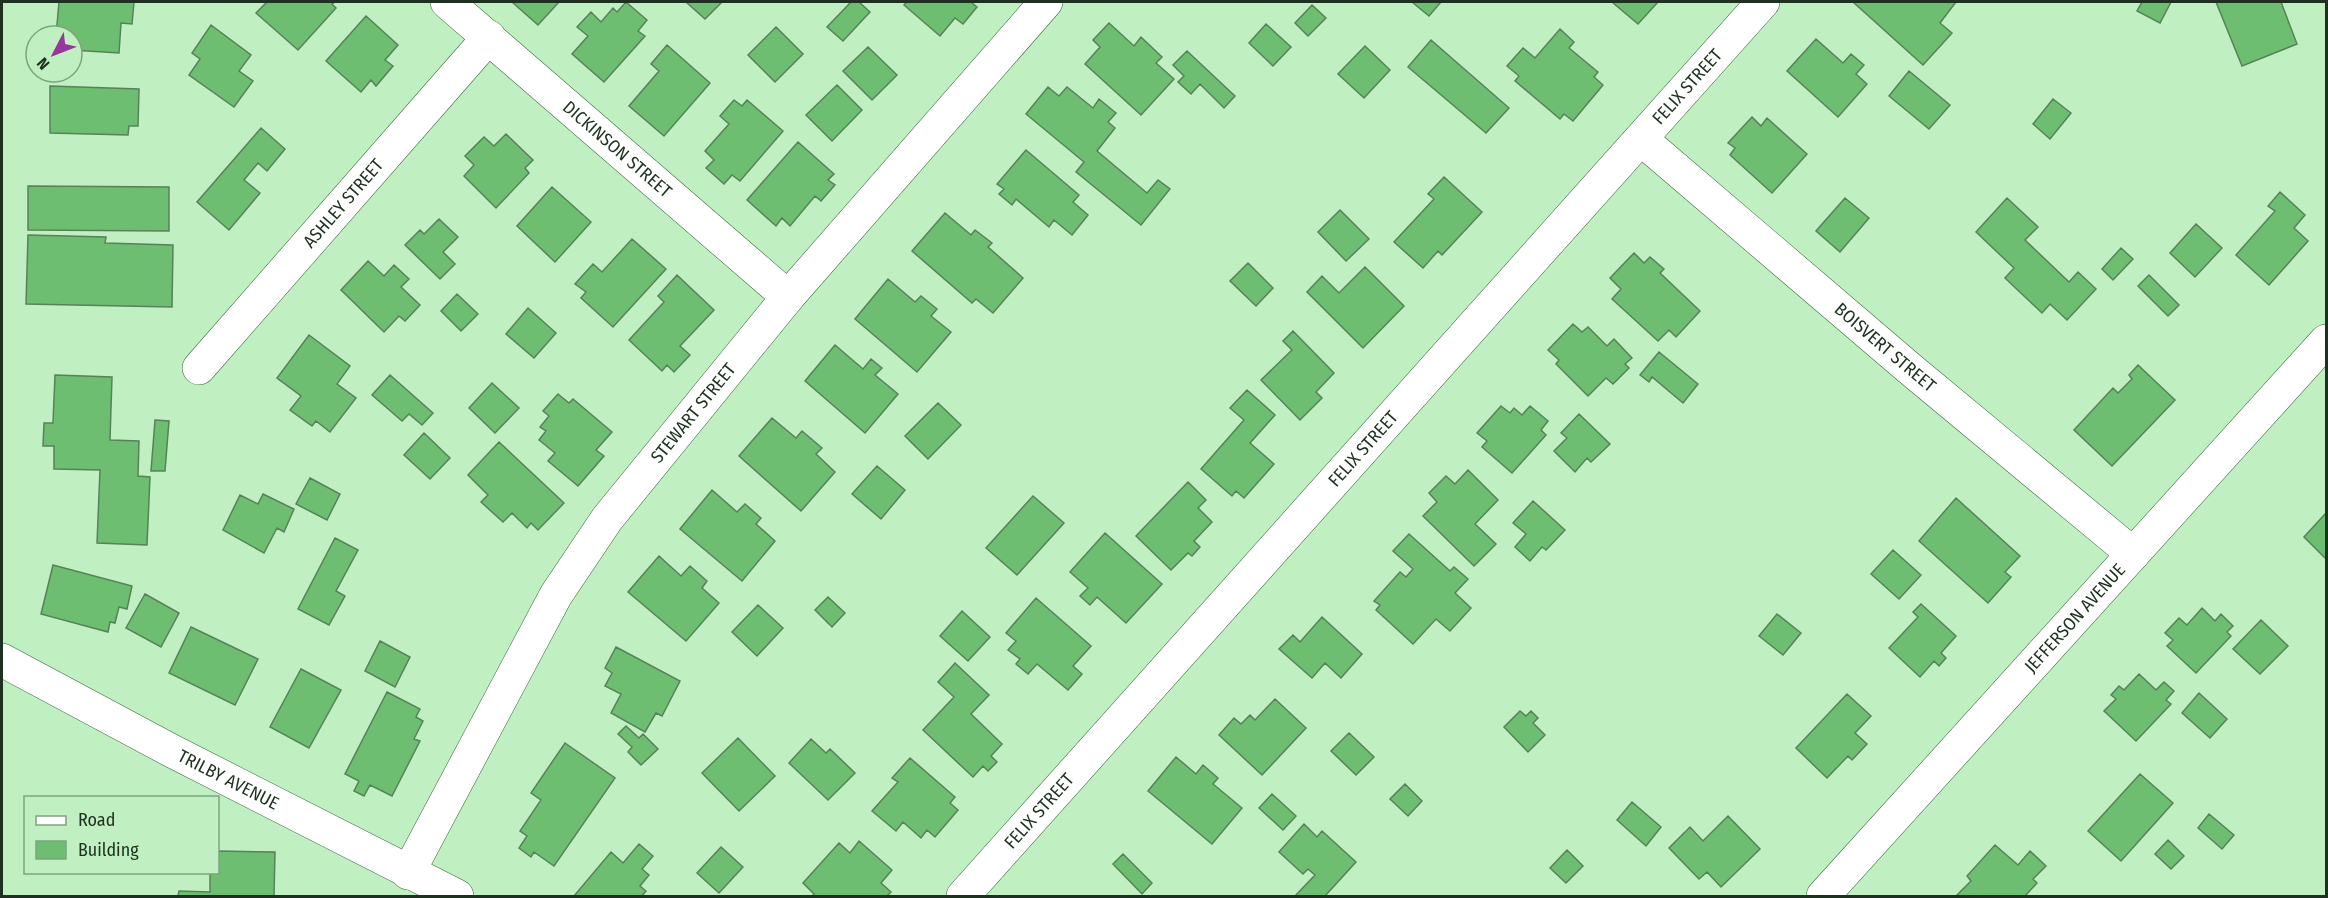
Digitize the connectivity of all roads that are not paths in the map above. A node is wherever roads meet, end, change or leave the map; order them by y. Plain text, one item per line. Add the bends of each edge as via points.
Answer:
1 (447, 2) edge
2 (1046, 2) edge
3 (1763, 2) edge
4 (489, 37) junction
5 (1641, 139) junction
6 (788, 297) junction
7 (2326, 341) edge
8 (199, 368) dead end
9 (2133, 554) junction
10 (2, 660) edge
11 (408, 873) junction
12 (457, 897) edge
13 (963, 897) edge
14 (1823, 897) edge

1 - 4 street, DICKINSON STREET
2 - 6 street, STEWART STREET
3 - 5 street, FELIX STREET
4 - 6 street, DICKINSON STREET
4 - 8 street, ASHLEY STREET
5 - 9 street, BOISVERT STREET
5 - 13 street, FELIX STREET
6 - 11 street, STEWART STREET via 607,519 556,595
7 - 9 street, JEFFERSON AVENUE
9 - 14 street, JEFFERSON AVENUE
10 - 11 street, TRILBY AVENUE
11 - 12 street, TRILBY AVENUE

